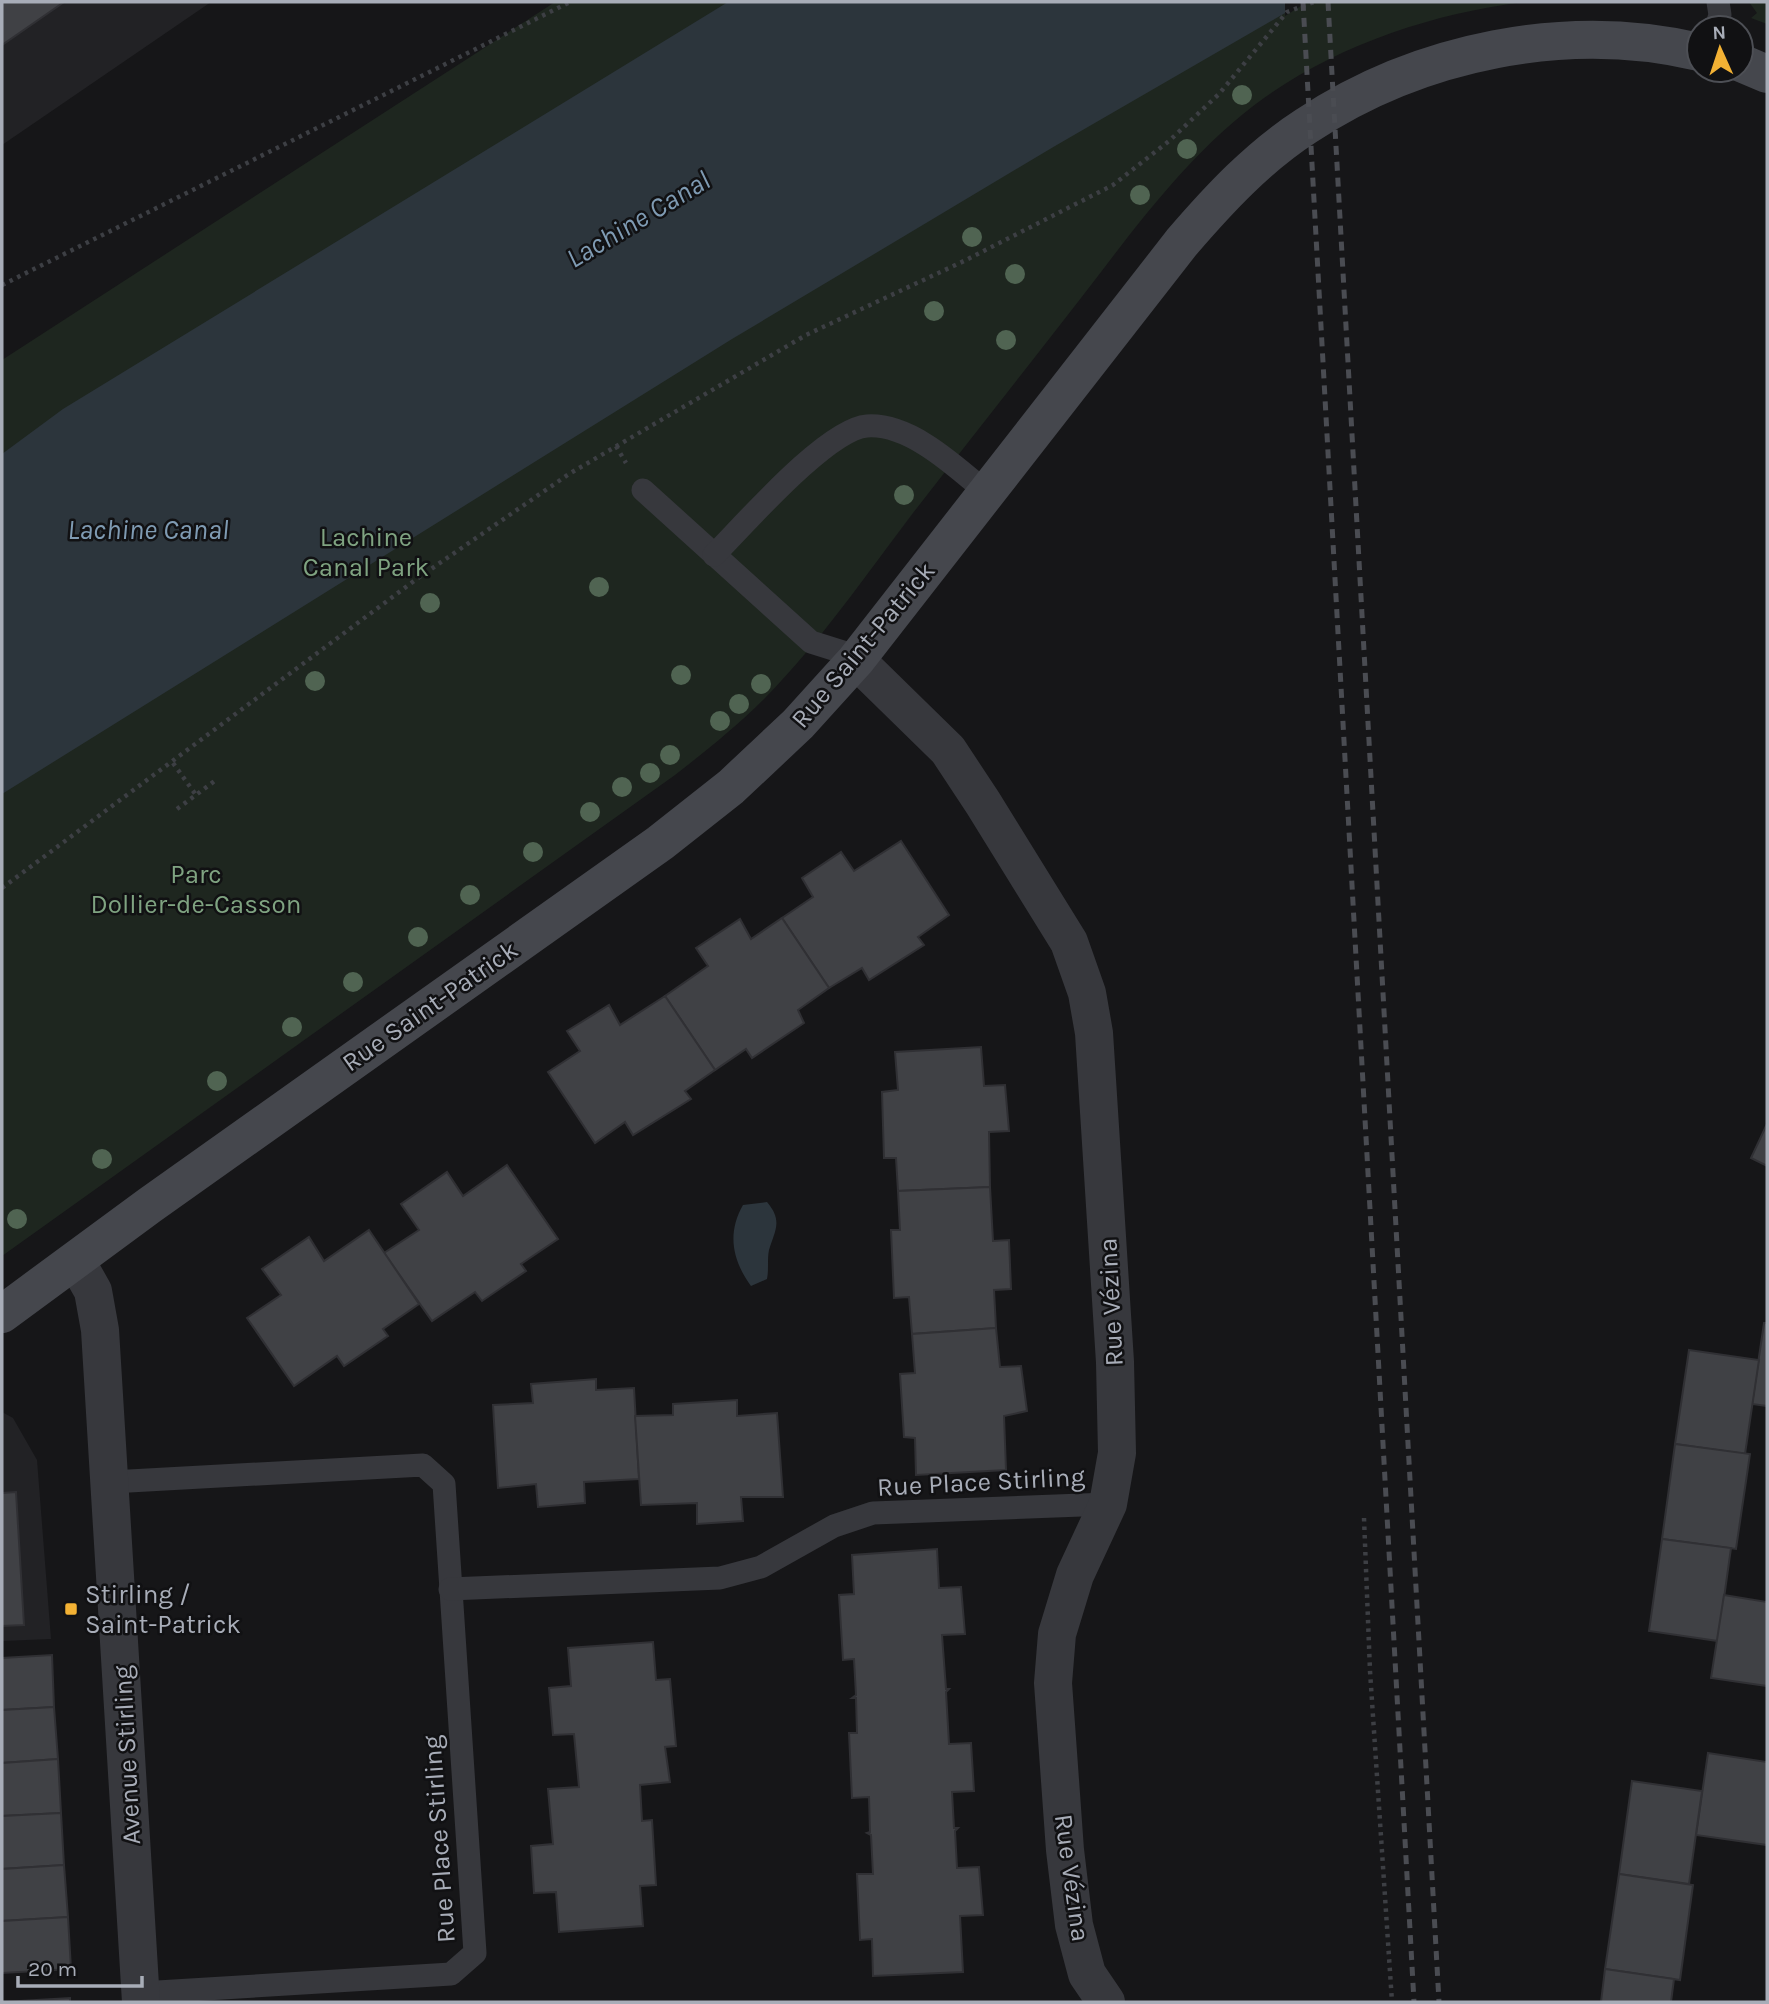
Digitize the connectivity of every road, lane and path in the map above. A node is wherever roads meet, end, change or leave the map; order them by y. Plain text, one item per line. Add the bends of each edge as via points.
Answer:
1 (570, 2) edge
2 (1314, 2) edge
3 (1685, 50) edge
4 (1244, 66) dead end
5 (2, 285) edge
6 (643, 490) dead end
7 (986, 492) junction
8 (714, 555) junction
9 (856, 660) junction
10 (173, 763) dead end
11 (216, 780) dead end
12 (196, 795) junction
13 (177, 809) dead end
14 (76, 1261) junction
15 (2, 1314) edge
16 (111, 1482) junction
17 (1108, 1504) junction
18 (1364, 1518) dead end
19 (450, 1589) junction
20 (141, 1998) edge
21 (1107, 2002) edge
22 (1392, 2002) edge

1 - 5 path
2 - 4 path via 1287,12
3 - 7 main road, Rue Saint-Patrick via 1605,41 1496,49 1394,80 1305,126 1261,160 1205,216
6 - 8 lane
7 - 8 lane via 929,447 884,428 867,426 839,438 804,464
7 - 9 main road, Rue Saint-Patrick
8 - 9 lane via 811,642
9 - 14 main road, Rue Saint-Patrick via 768,754 698,815
9 - 17 street, Rue Vézina via 948,750 1069,942 1087,993 1094,1033 1115,1362 1117,1453
10 - 12 path
11 - 12 path
12 - 13 path
14 - 15 main road, Rue Saint-Patrick
14 - 16 street, Avenue Stirling via 97,1307
16 - 19 lane, Rue Place Stirling via 423,1465 444,1484
16 - 20 street, Avenue Stirling
17 - 19 lane, Rue Place Stirling via 873,1513 834,1526 761,1567 720,1578
17 - 21 street, Rue Vézina via 1075,1575 1060,1622 1053,1683 1074,1925 1087,1974
18 - 22 path
19 - 20 lane, Rue Place Stirling via 475,1954 451,1974

